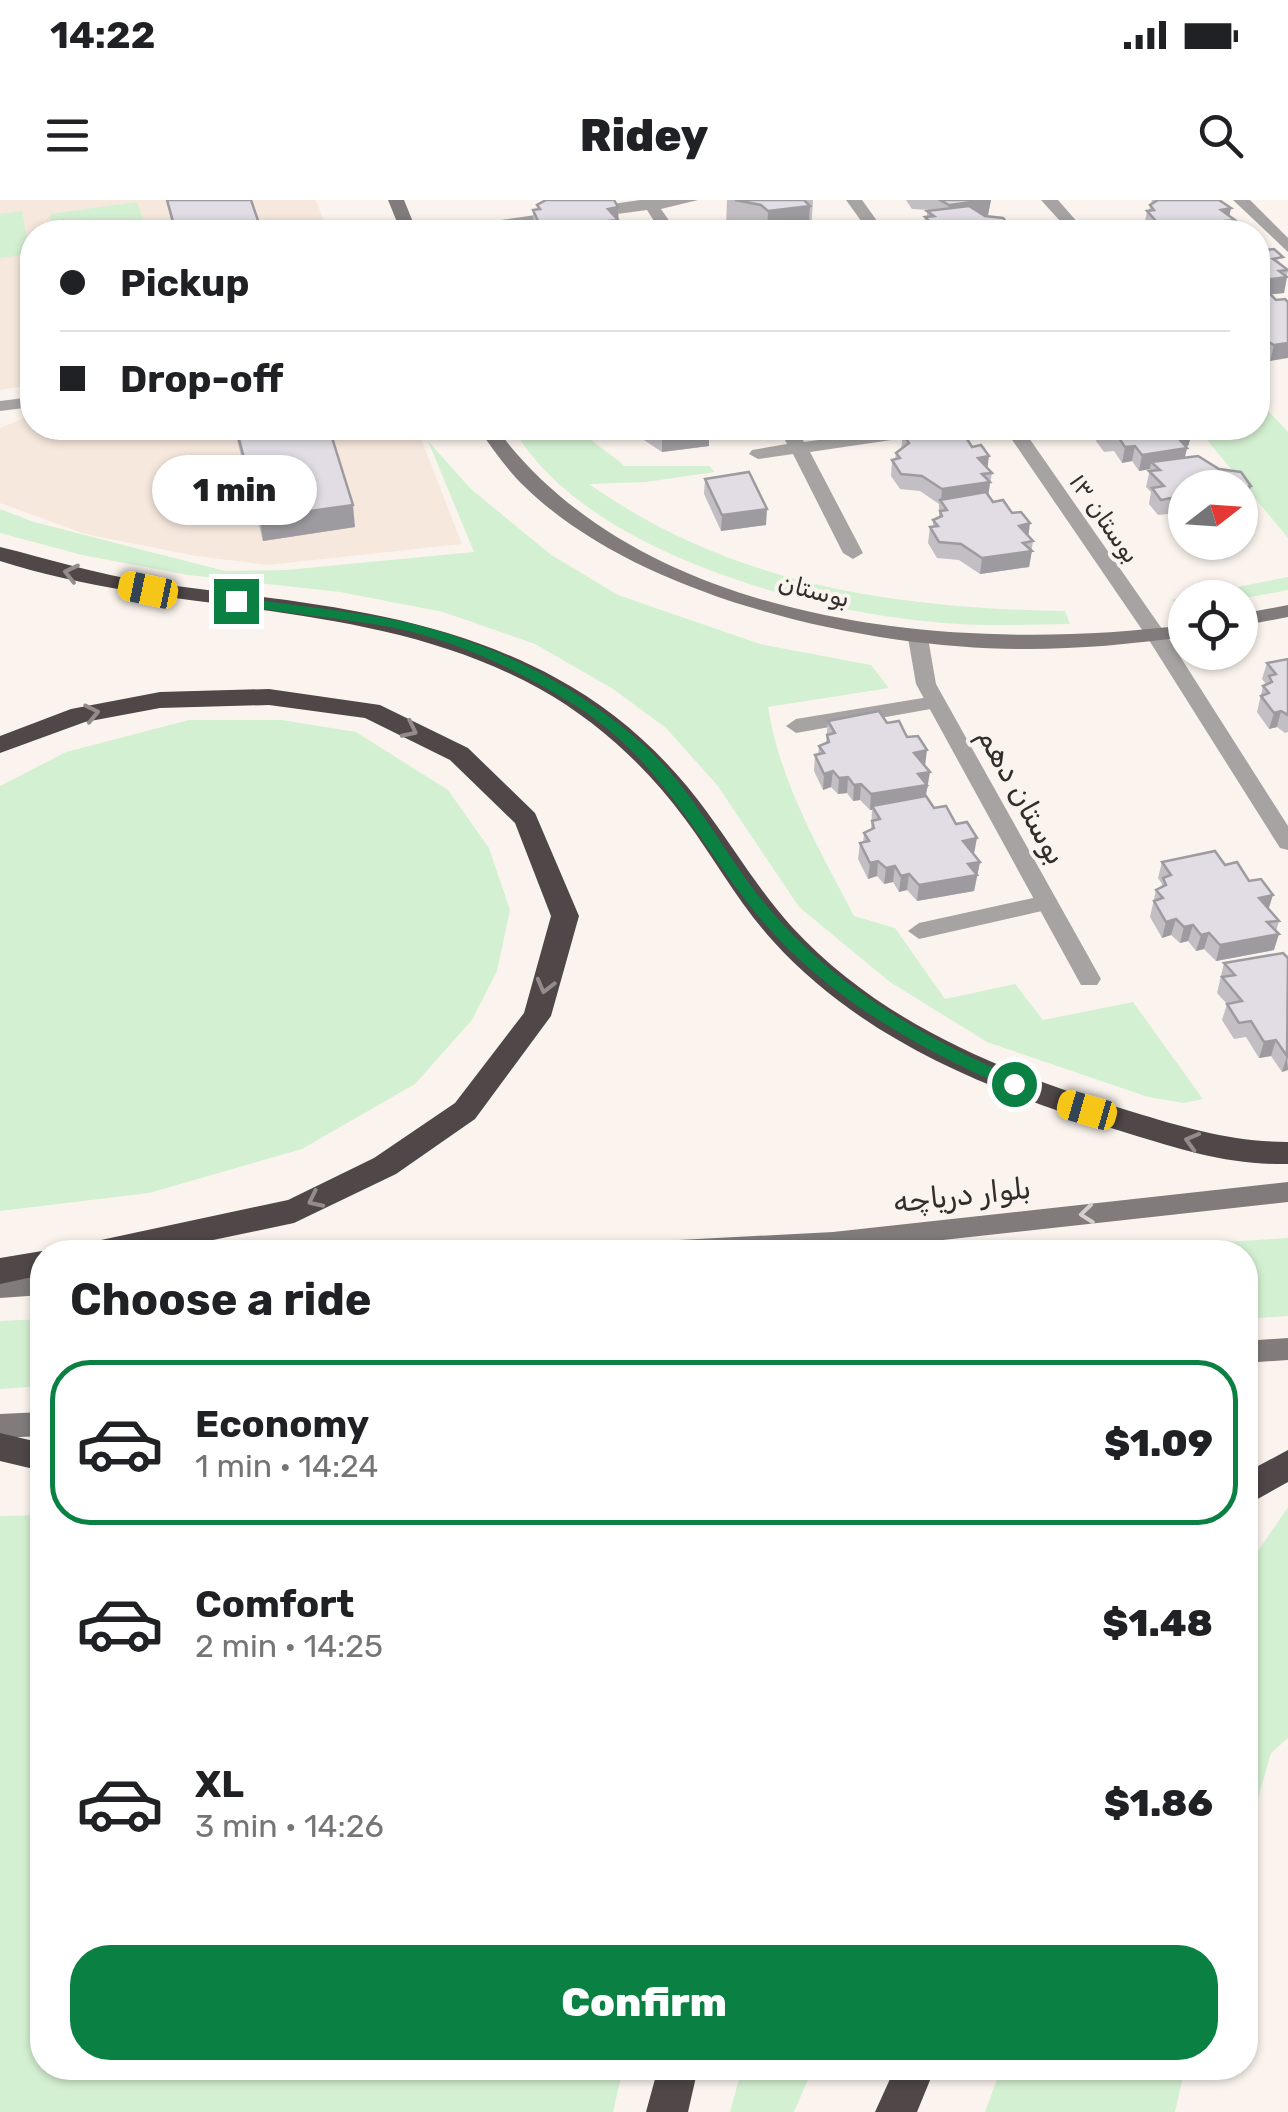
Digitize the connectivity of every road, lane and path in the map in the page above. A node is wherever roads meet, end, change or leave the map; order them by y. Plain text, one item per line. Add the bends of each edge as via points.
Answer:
1 (690, 200) edge
2 (1049, 200) edge
3 (1241, 200) edge
4 (650, 202) edge
5 (531, 220) edge
6 (1067, 220) edge
7 (1261, 220) edge
8 (1270, 229) edge
9 (1288, 247) edge
10 (497, 440) edge
11 (795, 440) edge
12 (855, 440) edge
13 (1021, 440) edge
14 (800, 448) junction
15 (758, 454) dead end
16 (853, 553) dead end
17 (0, 554) edge
18 (1288, 611) edge
19 (1258, 617) edge
20 (1168, 634) edge
21 (1157, 636) junction
22 (918, 638) junction
23 (936, 702) junction
24 (796, 726) dead end
25 (0, 745) edge
26 (1288, 843) edge
27 (1047, 903) junction
28 (919, 931) dead end
29 (1089, 979) dead end
30 (1288, 1153) edge
31 (1288, 1192) edge
32 (157, 1240) edge
33 (851, 1240) edge
34 (30, 1265) edge
35 (0, 1271) edge
36 (30, 1286) edge
37 (0, 1287) edge
38 (1288, 1349) edge
39 (1258, 1351) edge
40 (30, 1425) edge
41 (0, 1426) edge
42 (0, 1447) edge
43 (30, 1455) edge
44 (1288, 1464) edge
45 (1258, 1483) edge
46 (675, 2080) edge
47 (910, 2080) edge
48 (667, 2112) edge
49 (896, 2112) edge

1 - 4 street
2 - 6 street
3 - 7 street
4 - 5 street
8 - 9 street
10 - 22 street, بوستان via 534,486 603,537 682,575 802,616
11 - 14 street
12 - 14 street
13 - 21 street, بوستان ۱۳
14 - 15 street
14 - 16 street
30 -> 17 highway via 1233,1152 1050,1100 942,1053 836,985 754,901 649,758 584,706 525,672 395,624 148,590
18 - 19 street
20 - 21 street, بوستان
21 - 22 street, بوستان via 1028,644
21 - 26 street, بوستان ۱۳
22 - 23 street, بوستان دهم
23 - 24 street
23 - 27 street, بوستان دهم
25 -> 32 highway via 80,715 160,700 269,697 371,711 459,754 526,819 565,916 537,1016 464,1111 385,1166 294,1211
27 - 28 street
27 - 29 street, بوستان دهم
31 -> 33 street, بلوار دریاچه
34 - 35 highway
36 - 37 street
38 - 39 street
40 - 41 street
42 - 43 highway
44 - 45 highway
46 - 48 highway
47 - 49 highway

